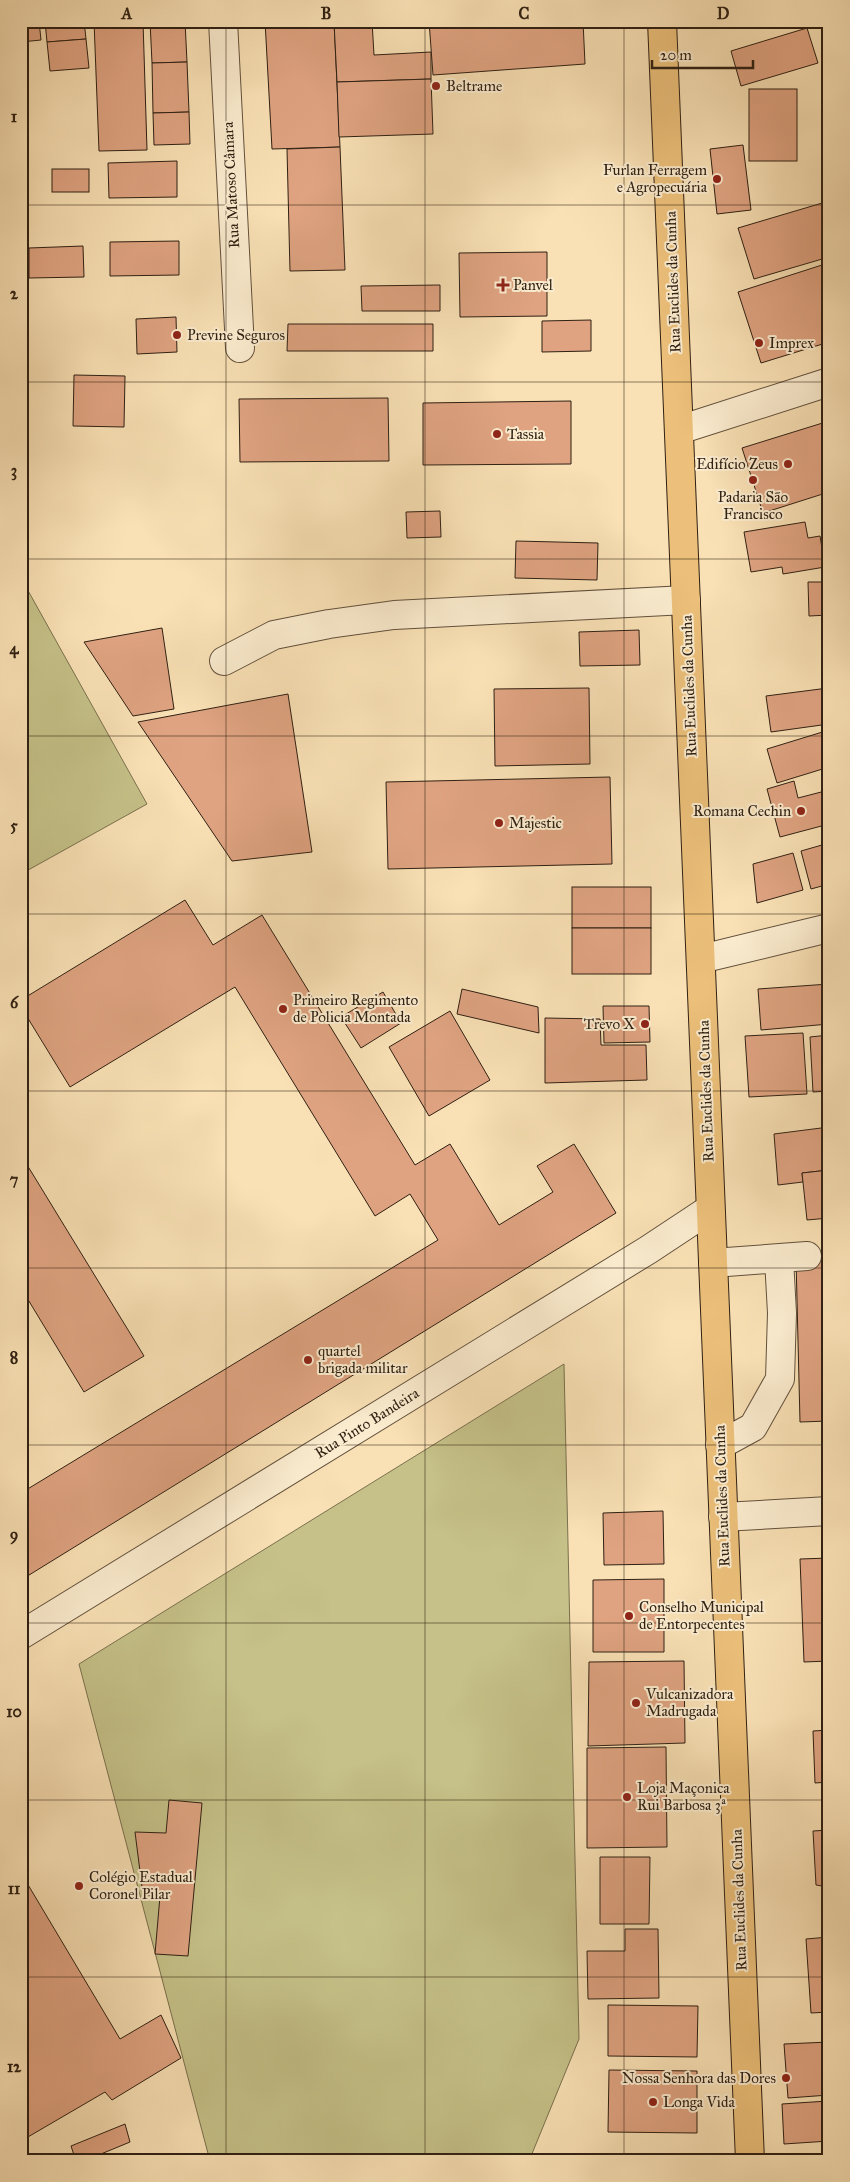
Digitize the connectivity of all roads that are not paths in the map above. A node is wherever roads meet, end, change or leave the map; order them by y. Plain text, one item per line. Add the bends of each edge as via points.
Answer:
1 (223, 21) edge
2 (662, 21) edge
3 (240, 348) dead end
4 (829, 382) edge
5 (679, 430) junction
6 (686, 600) junction
7 (224, 661) dead end
8 (829, 928) edge
9 (701, 959) junction
10 (710, 1208) junction
11 (807, 1256) dead end
12 (779, 1259) junction
13 (713, 1263) junction
14 (720, 1445) junction
15 (829, 1511) edge
16 (723, 1517) junction
17 (21, 1634) edge
18 (750, 2161) edge

1 - 3 street, Rua Matoso Câmara
2 - 5 main road, Rua Euclides da Cunha
4 - 5 street
5 - 6 main road, Rua Euclides da Cunha
6 - 7 street via 394,615 274,635
6 - 9 main road, Rua Euclides da Cunha
8 - 9 street
9 - 10 main road, Rua Euclides da Cunha
10 - 13 main road, Rua Euclides da Cunha
10 - 17 street, Rua Pinto Bandeira via 631,1260
11 - 12 street
12 - 13 street
12 - 14 street via 782,1313 780,1379 753,1427
13 - 14 main road, Rua Euclides da Cunha
14 - 16 main road, Rua Euclides da Cunha
15 - 16 street
16 - 18 main road, Rua Euclides da Cunha

